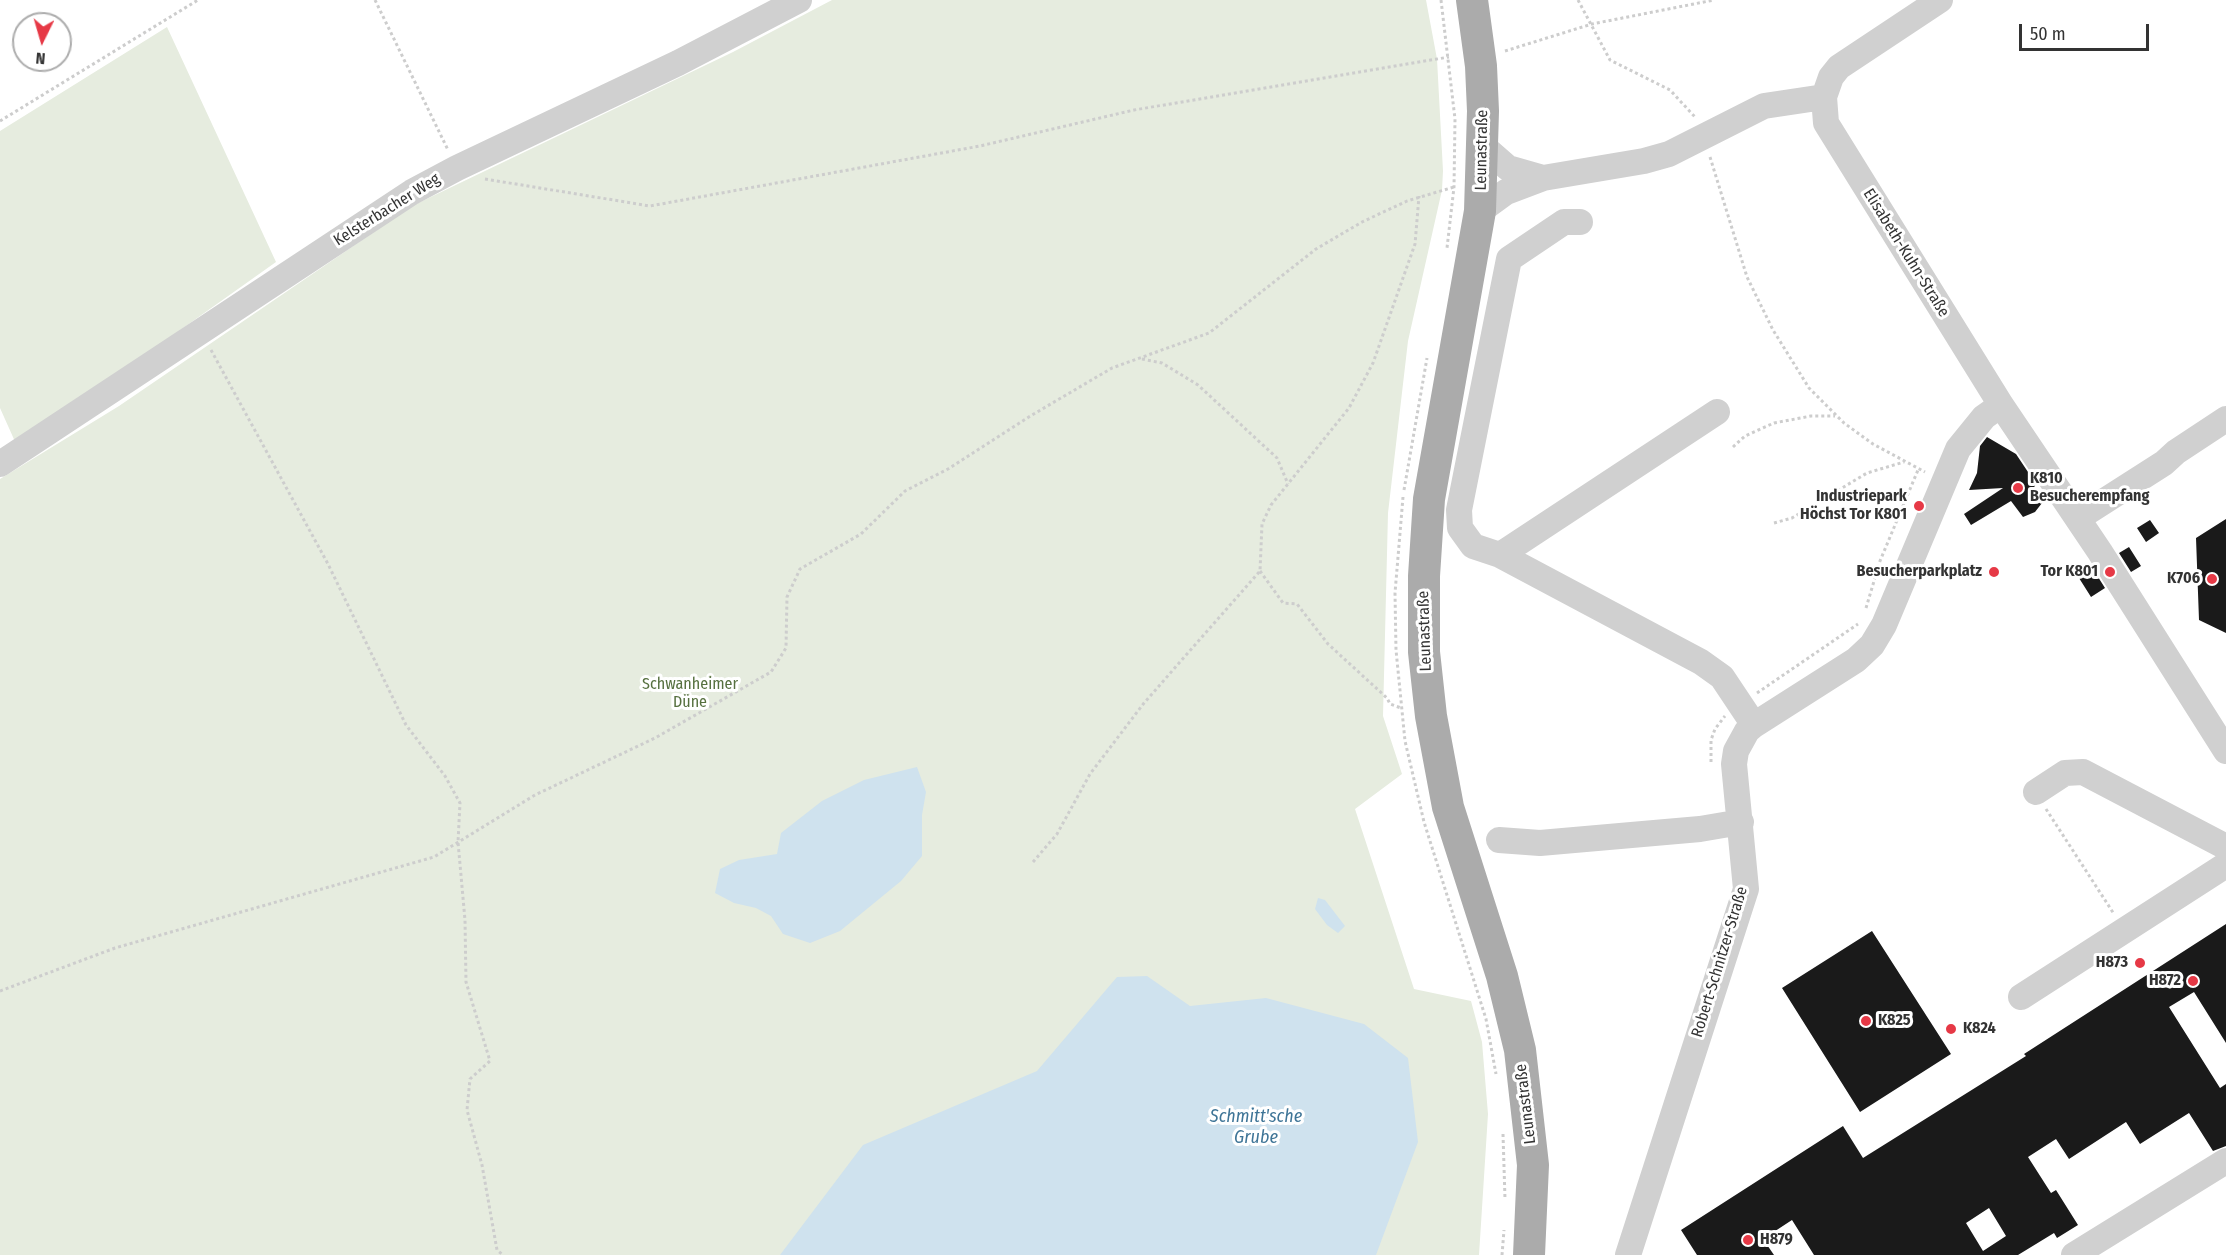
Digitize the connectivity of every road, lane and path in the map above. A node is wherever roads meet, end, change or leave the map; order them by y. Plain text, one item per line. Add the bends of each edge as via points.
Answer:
1 (198, 0) edge
2 (375, 0) edge
3 (799, 0) edge
4 (1578, 0) edge
5 (1714, 0) edge
6 (1940, 0) edge
7 (1472, 5) edge
8 (1592, 24) junction
9 (1505, 51) dead end
10 (1449, 57) dead end
11 (1824, 97) junction
12 (0, 121) edge
13 (1704, 136) junction
14 (1484, 147) junction
15 (457, 168) junction
16 (1543, 178) junction
17 (1454, 187) dead end
18 (1419, 196) junction
19 (1480, 211) junction
20 (1580, 222) dead end
21 (202, 332) junction
22 (1139, 358) junction
23 (2001, 405) junction
24 (1717, 412) dead end
25 (1836, 416) junction
26 (2226, 420) edge
27 (1733, 447) dead end
28 (1904, 462) junction
29 (0, 464) edge
30 (1288, 484) junction
31 (2078, 518) junction
32 (1774, 523) dead end
33 (1500, 555) junction
34 (1260, 572) junction
35 (1865, 612) dead end
36 (1860, 622) dead end
37 (1740, 704) junction
38 (1401, 708) dead end
39 (1754, 725) junction
40 (2226, 751) edge
41 (1712, 771) dead end
42 (2036, 792) joint
43 (1741, 822) junction
44 (1498, 840) dead end
45 (458, 842) junction
46 (2226, 847) edge
47 (1033, 862) dead end
48 (2226, 866) edge
49 (2125, 930) junction
50 (0, 991) edge
51 (2020, 997) dead end
52 (2226, 1161) edge
53 (503, 1255) edge
54 (1529, 1255) edge
55 (1628, 1255) edge
56 (2074, 1255) edge

1 - 12 path
2 - 15 path
3 - 15 street, Kelsterbacher Weg via 678,63
4 - 8 path
5 - 8 path
6 - 11 street via 1839,67
7 - 14 main road, Leunastraße via 1481,66
8 - 9 path
8 - 13 path via 1610,60 1670,90 1697,119
10 - 15 path via 1134,110 980,146 650,206 471,177
11 - 13 street via 1764,106
11 - 23 street, Elisabeth-Kuhn-Straße via 1824,116 1831,132
13 - 16 street via 1669,154 1644,161
13 - 25 path via 1734,241 1761,308 1809,388
14 - 16 street via 1508,168
14 - 19 main road, Leunastraße
15 - 21 street, Kelsterbacher Weg via 356,226
16 - 19 street via 1506,192
17 - 18 path
18 - 22 path via 1316,249 1209,333
18 - 30 path via 1415,244 1373,363 1349,408
19 - 54 main road, Leunastraße via 1430,499 1424,652 1448,807 1502,976 1520,1050 1533,1165
20 - 33 street via 1564,222 1509,259 1459,510 1460,528 1473,546
21 - 29 street, Kelsterbacher Weg
21 - 45 path via 328,564 406,725 446,776 460,803
22 - 30 path via 1162,363 1198,385 1277,458
22 - 45 path via 1080,386 948,469 905,491 861,534 800,569 787,597 786,648 771,672 655,738 535,795
23 - 31 street, Elisabeth-Kuhn-Straße
23 - 39 street, Robert-Schnitzer-Straße via 1984,417 1958,449 1872,645 1856,660
24 - 33 street
25 - 27 path via 1773,423 1745,436
25 - 28 path
26 - 31 street
28 - 32 path via 1867,473 1792,518
28 - 35 path via 1918,470 1880,561
30 - 34 path via 1262,524
31 - 40 street, Elisabeth-Kuhn-Straße
33 - 37 street via 1701,662 1722,677
34 - 38 path via 1283,603 1297,604 1328,644 1390,704
34 - 47 path via 1144,703 1089,774 1057,834
36 - 37 path
37 - 39 street
37 - 41 path via 1715,729 1710,750
39 - 43 street, Robert-Schnitzer-Straße via 1736,751 1734,764
42 - 46 street via 2064,773 2084,772
42 - 49 path
43 - 44 street via 1540,843
43 - 55 street, Robert-Schnitzer-Straße via 1746,889
45 - 50 path via 434,857 115,948
45 - 53 path via 466,982 490,1061 470,1079 467,1110 482,1165 497,1250
48 - 49 street
49 - 51 street
52 - 56 street

